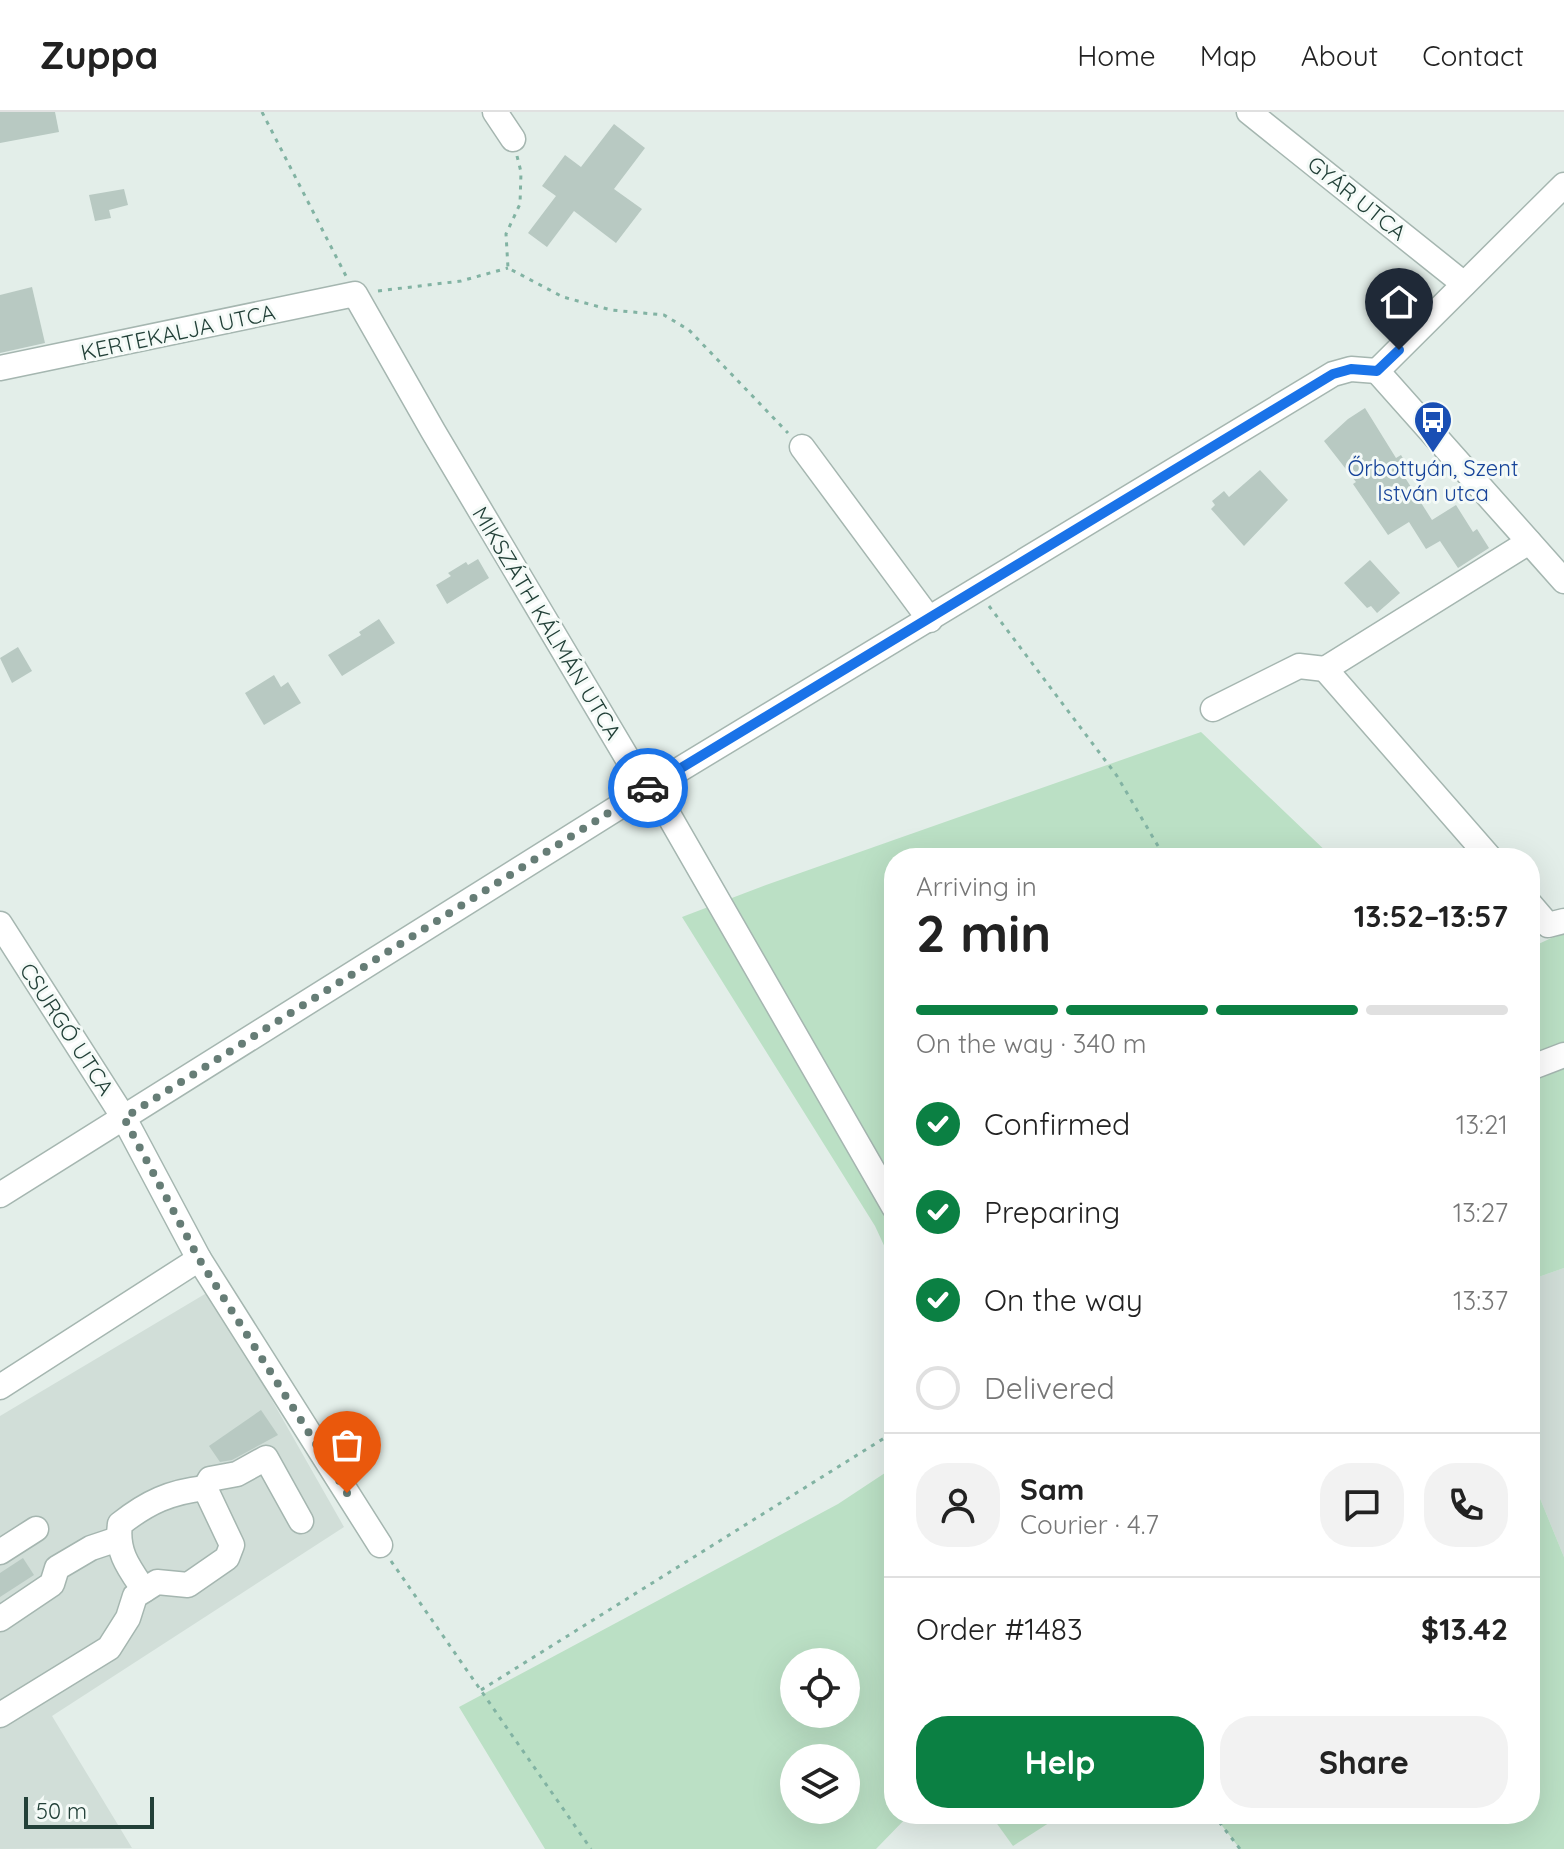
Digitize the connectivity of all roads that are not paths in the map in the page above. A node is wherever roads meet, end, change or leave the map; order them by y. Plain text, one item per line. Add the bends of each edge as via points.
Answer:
1 (495, 112) edge
2 (1249, 112) edge
3 (513, 139) road end
4 (1564, 185) edge
5 (1464, 284) junction
6 (355, 294) joint
7 (0, 368) edge
8 (1377, 371) junction
9 (802, 447) road end
10 (1529, 542) junction
11 (1564, 581) edge
12 (930, 620) junction
13 (1325, 669) junction
14 (1213, 709) dead end
15 (649, 788) junction
16 (1481, 848) edge
17 (1540, 916) edge
18 (1564, 921) edge
19 (0, 924) edge
20 (1564, 1055) edge
21 (1540, 1064) edge
22 (124, 1118) junction
23 (884, 1190) edge
24 (0, 1195) edge
25 (199, 1259) junction
26 (0, 1387) edge
27 (205, 1488) junction
28 (301, 1521) dead end
29 (36, 1529) dead end
30 (118, 1539) junction
31 (380, 1545) road end
32 (0, 1552) edge
33 (144, 1590) junction
34 (0, 1619) edge
35 (0, 1715) edge

1 - 3 street
2 - 5 street, GYÁR UTCA
4 - 5 street
5 - 8 street
6 - 7 street, KERTEKALJA UTCA
6 - 15 street, MIKSZÁTH KÁLMÁN UTCA
8 - 10 street
8 - 12 street via 1333,374
9 - 12 street
10 - 11 street
10 - 13 street
12 - 15 street
13 - 14 street via 1299,666
13 - 16 street
15 - 22 street
15 - 23 street, MIKSZÁTH KÁLMÁN UTCA
17 - 18 street via 1548,925
19 - 22 street, CSURGÓ UTCA
20 - 21 street
22 - 24 street
22 - 25 street, CSURGÓ UTCA
25 - 26 street
25 - 31 street, CSURGÓ UTCA
27 - 28 street via 210,1479 237,1474 266,1458
27 - 30 street via 175,1491 140,1509 120,1524
27 - 33 street via 232,1545 227,1558 188,1585 157,1582
29 - 32 street
30 - 33 street via 123,1560
30 - 34 street via 57,1568 52,1584
33 - 35 street via 135,1596 109,1648

